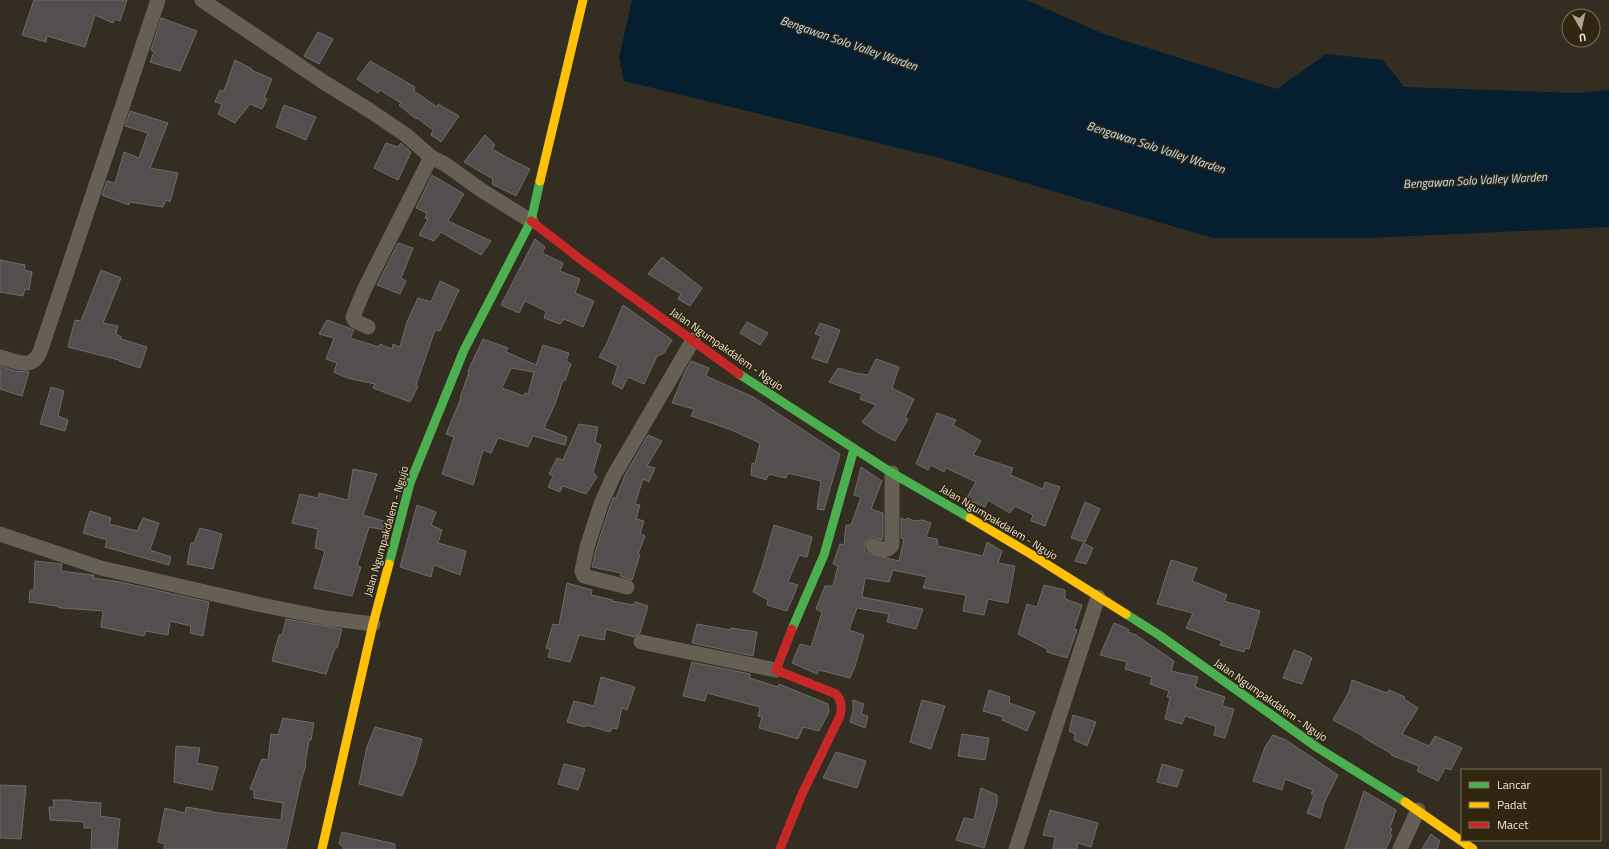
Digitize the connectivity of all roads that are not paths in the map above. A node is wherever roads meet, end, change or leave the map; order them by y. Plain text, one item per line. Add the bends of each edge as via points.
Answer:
1 (158, 0) edge
2 (202, 0) edge
3 (583, 0) edge
4 (431, 157) junction
5 (531, 221) junction
6 (368, 327) dead end
7 (693, 340) junction
8 (0, 357) edge
9 (854, 449) junction
10 (892, 473) junction
11 (0, 534) edge
12 (873, 546) dead end
13 (627, 587) dead end
14 (1098, 597) junction
15 (374, 624) junction
16 (640, 642) dead end
17 (776, 670) junction
18 (1418, 810) junction
19 (1461, 840) edge
20 (1462, 841) edge
21 (322, 849) edge
22 (780, 849) edge
23 (1016, 849) edge
24 (1400, 849) edge
25 (1473, 849) edge

1 - 8 street via 37,359 30,364 24,364
2 - 4 street via 406,135
3 - 5 street
4 - 5 street
4 - 6 street via 353,317 355,321
5 - 7 street, Jalan Ngumpakdalem - Ngujo
5 - 15 street, Jalan Ngumpakdalem - Ngujo via 464,350 410,483
7 - 9 street, Jalan Ngumpakdalem - Ngujo via 739,374
7 - 13 street via 614,477 601,504 587,547 582,572 584,576
9 - 10 street, Jalan Ngumpakdalem - Ngujo
9 - 17 street via 824,555
10 - 12 street via 892,545 886,550
10 - 14 street, Jalan Ngumpakdalem - Ngujo via 1029,553
11 - 15 street via 101,568 257,604 326,618
14 - 18 street, Jalan Ngumpakdalem - Ngujo via 1159,635 1318,748
14 - 23 street
15 - 21 street, Jalan Ngumpakdalem - Ngujo
16 - 17 street
17 - 22 street via 836,694 841,699 842,707
18 - 19 street, Jalan Ngumpakdalem - Ngujo
18 - 24 street
20 - 25 street, Jalan Ngumpakdalem - Ngujo

